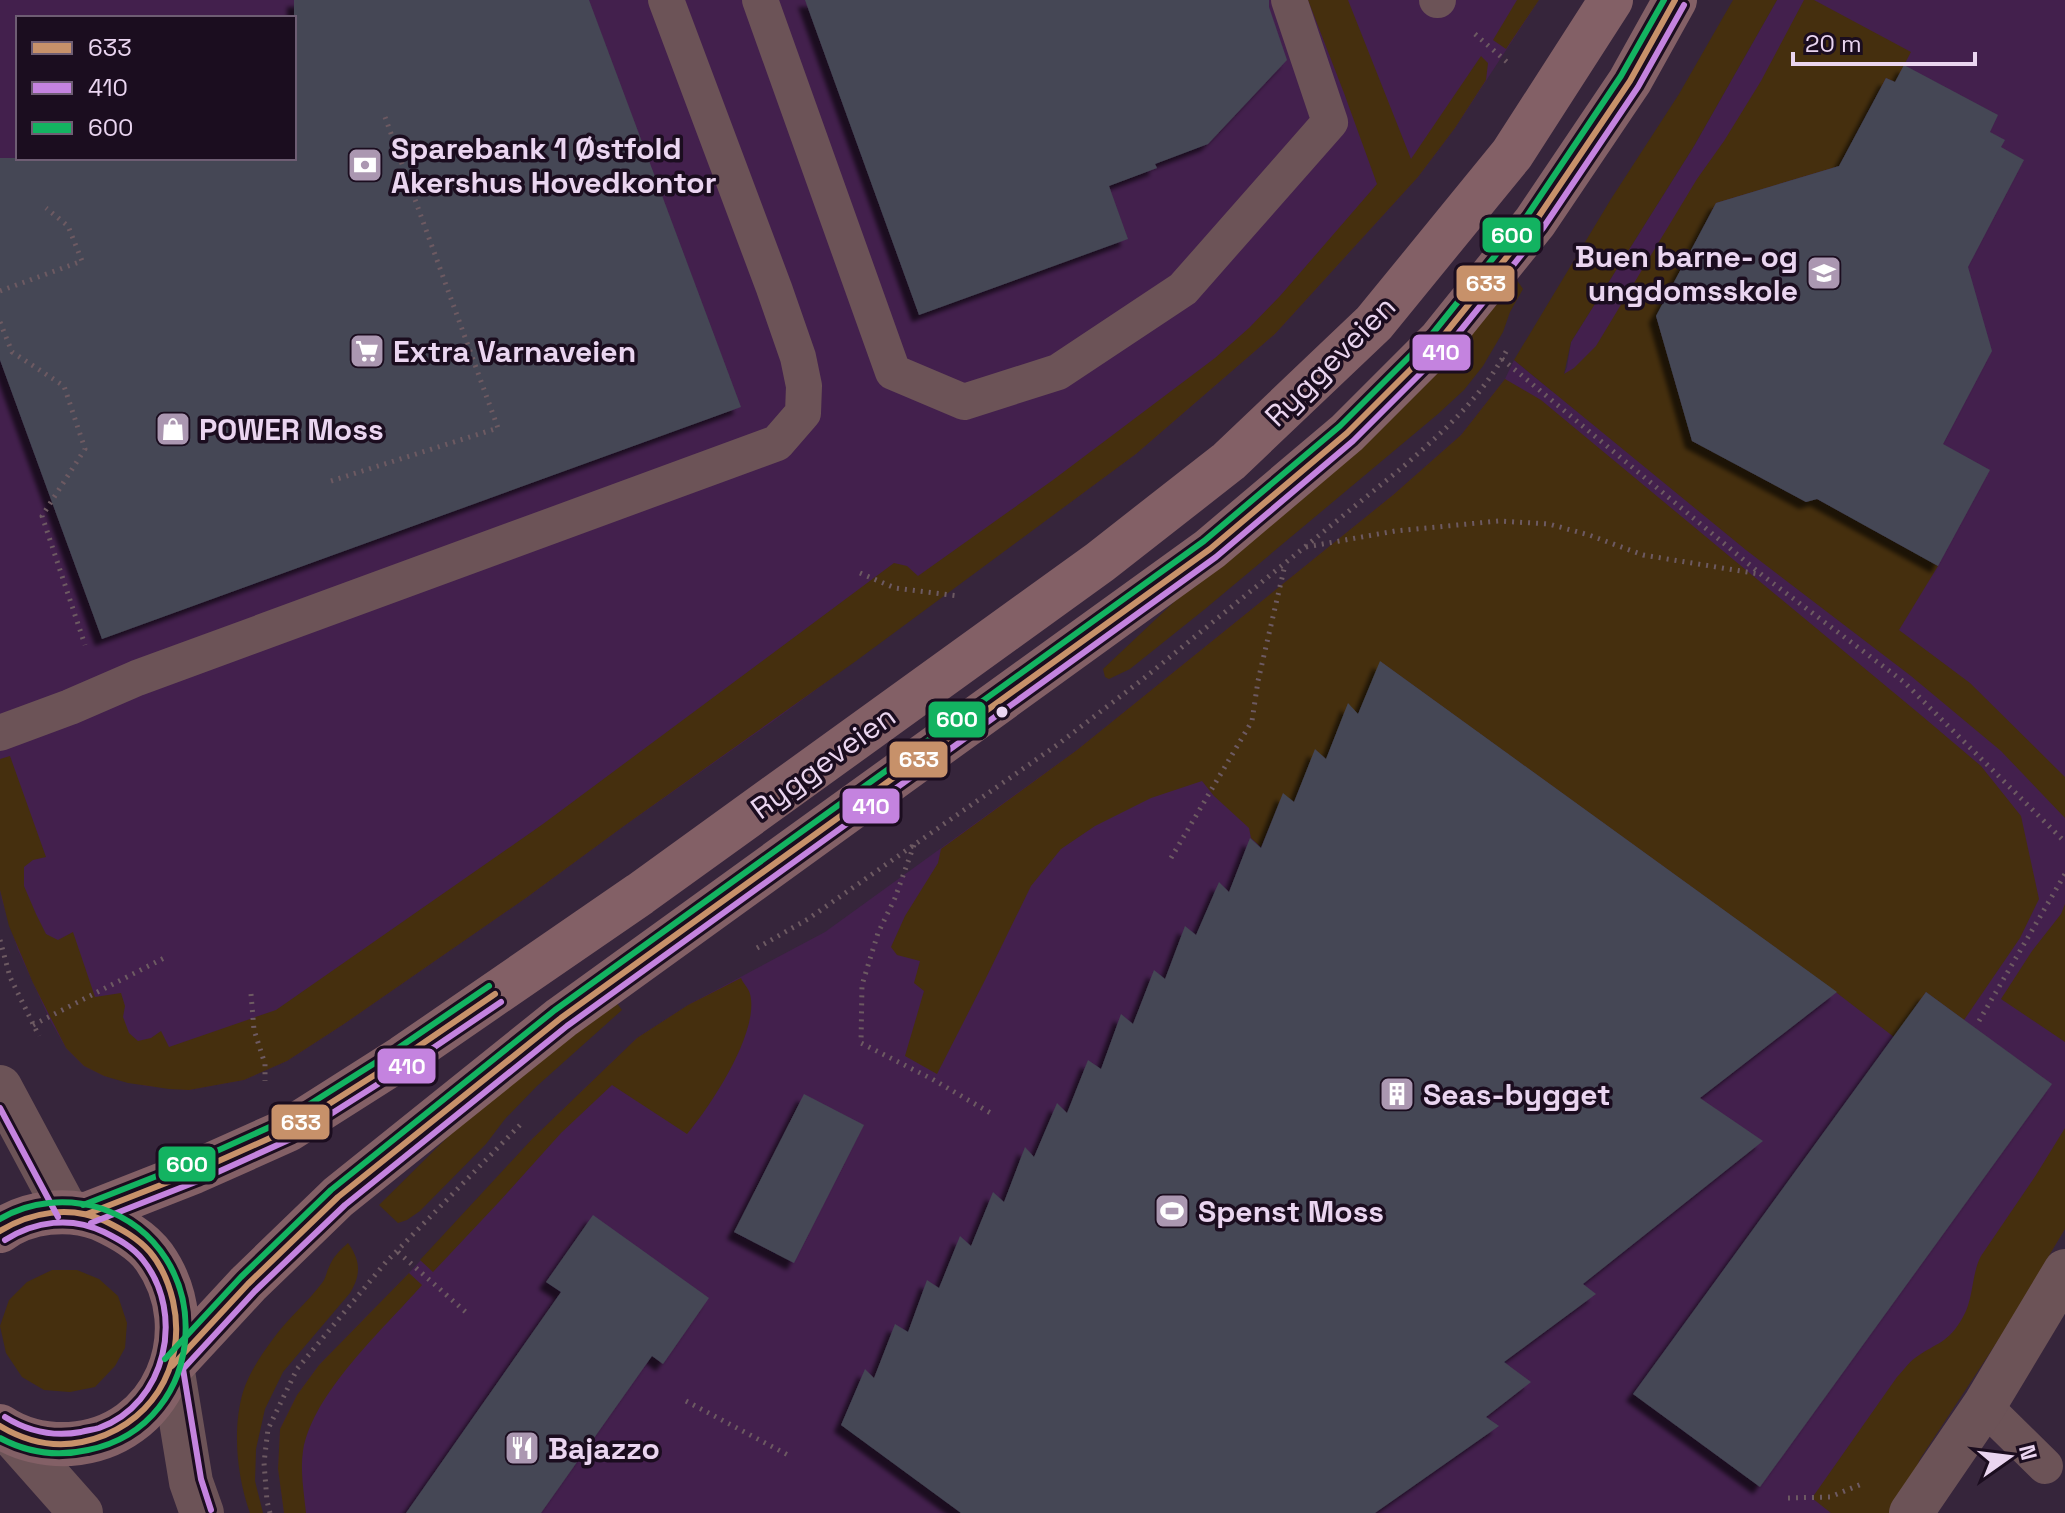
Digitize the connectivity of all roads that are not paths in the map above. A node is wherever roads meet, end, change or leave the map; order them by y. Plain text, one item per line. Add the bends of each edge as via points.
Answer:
1 (666, 0) edge
2 (760, 0) edge
3 (1289, 0) edge
4 (1611, 0) edge
5 (1675, 0) edge
6 (0, 733) edge
7 (0, 1087) edge
8 (77, 1213) junction
9 (0, 1231) edge
10 (2062, 1285) edge
11 (172, 1366) junction
12 (1984, 1406) junction
13 (4, 1433) edge
14 (2045, 1466) dead end
15 (81, 1513) edge
16 (202, 1513) edge
17 (1911, 1513) edge

1 - 6 lane via 798,357 803,413 777,443
2 - 3 lane via 893,372 964,402 1058,372 1183,289 1330,122
4 - 8 main road, Ryggeveien via 1512,154 1374,323 1229,461 1100,562 640,894 403,1057 288,1130 194,1172
5 - 11 main road, Ryggeveien via 1630,81 1535,222 1440,340 1347,433 1210,549 549,1028 338,1197
7 - 8 street
8 - 9 main road, Ryggeveien via 37,1215
8 - 11 main road via 124,1229 153,1255 172,1289 178,1327
10 - 12 street
11 - 13 main road via 154,1401 125,1428 88,1443 49,1445
11 - 16 street via 191,1482
12 - 14 lane
12 - 17 street
13 - 15 street

